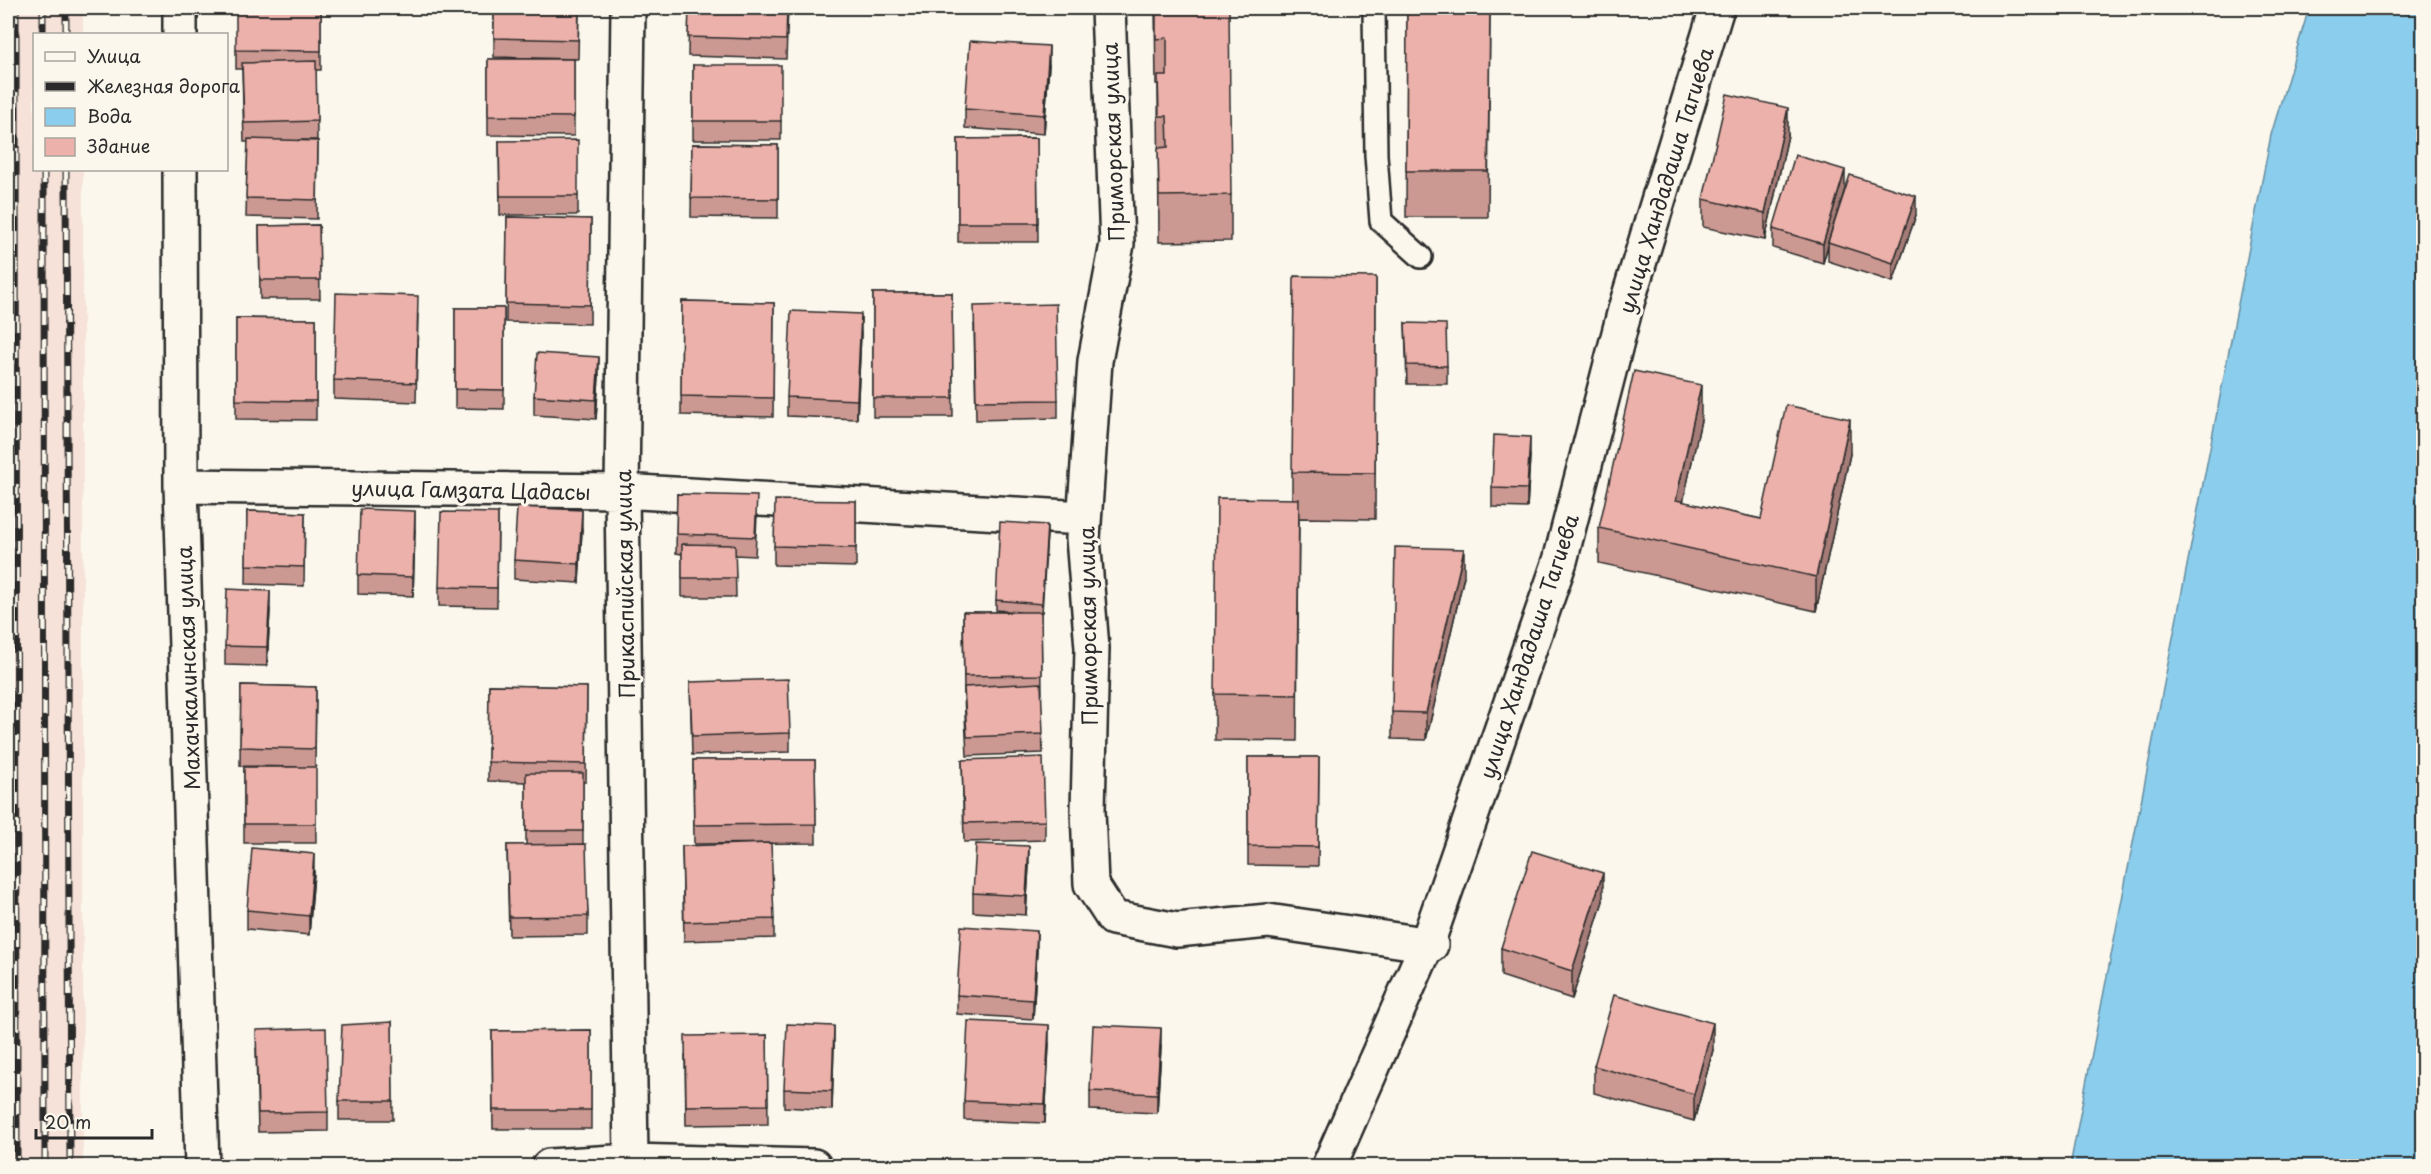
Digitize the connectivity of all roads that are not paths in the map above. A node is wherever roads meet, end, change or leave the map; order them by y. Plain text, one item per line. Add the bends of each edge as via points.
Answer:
1 (180, 8) edge
2 (628, 8) edge
3 (1108, 8) edge
4 (1374, 8) edge
5 (1720, 8) edge
6 (180, 33) edge
7 (180, 171) edge
8 (1421, 257) dead end
9 (181, 486) junction
10 (622, 491) junction
11 (1084, 518) junction
12 (1429, 944) junction
13 (631, 1161) junction
14 (202, 1167) edge
15 (549, 1167) edge
16 (814, 1167) edge
17 (1329, 1167) edge
18 (1334, 1167) edge

1 - 6 street
2 - 10 street, Прикаспийская улица
3 - 11 street, Приморская улица via 1117,244 1095,361
4 - 8 lane via 1381,221
5 - 12 street, улица Хандадаша Тагиева via 1631,307 1562,567
7 - 9 street, Махачкалинская улица
9 - 10 street, улица Гамзата Цадасы
9 - 14 street, Махачкалинская улица
10 - 11 street, улица Гамзата Цадасы
10 - 13 street, Прикаспийская улица
11 - 12 street, Приморская улица via 1092,648 1088,810 1091,884 1113,918 1177,930 1268,921
12 - 17 street, улица Хандадаша Тагиева
12 - 18 street, улица Хандадаша Тагиева
13 - 15 street
13 - 16 street

